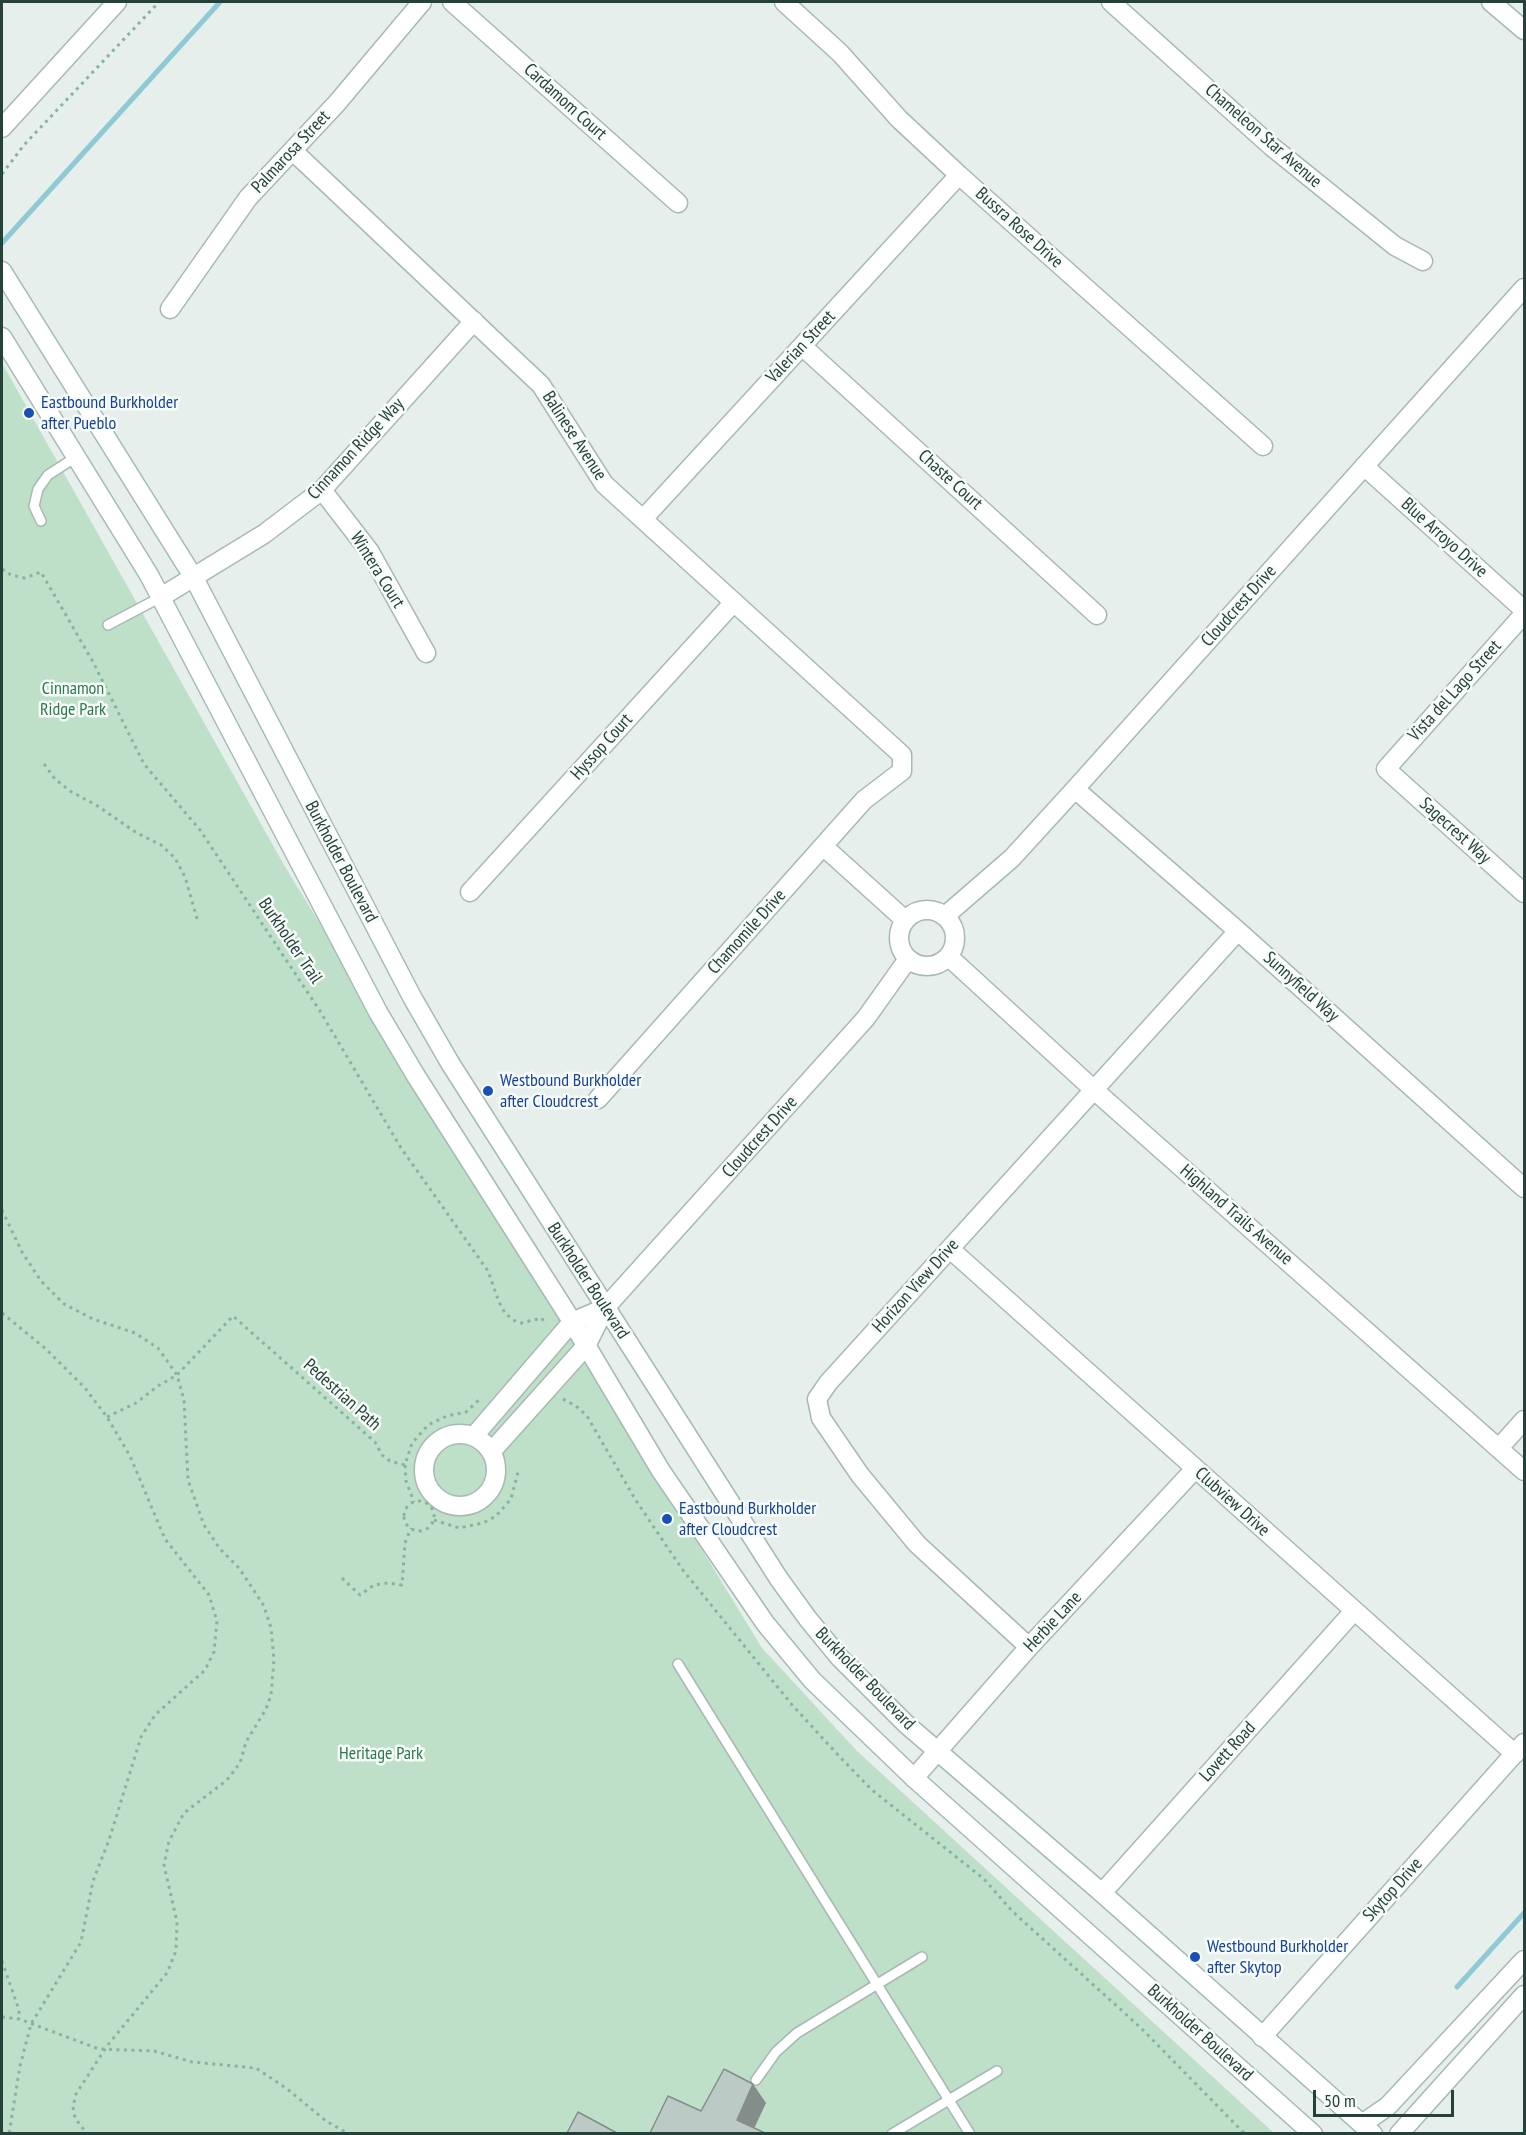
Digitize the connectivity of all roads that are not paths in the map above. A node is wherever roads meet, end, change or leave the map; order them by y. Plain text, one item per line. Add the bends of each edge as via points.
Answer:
1 (117, 2) edge
2 (422, 2) edge
3 (452, 2) edge
4 (783, 2) edge
5 (1110, 2) edge
6 (1491, 2) edge
7 (1524, 30) edge
8 (2, 128) edge
9 (293, 151) junction
10 (959, 175) junction
11 (678, 203) dead end
12 (1423, 261) dead end
13 (2, 271) edge
14 (1524, 288) edge
15 (170, 309) dead end
16 (474, 321) junction
17 (2, 337) edge
18 (802, 346) junction
19 (1263, 446) dead end
20 (75, 457) junction
21 (1364, 466) junction
22 (322, 490) junction
23 (643, 519) junction
24 (41, 522) dead end
25 (194, 578) junction
26 (161, 597) junction
27 (734, 602) junction
28 (1524, 612) edge
29 (1097, 615) dead end
30 (108, 626) dead end
31 (426, 653) dead end
32 (1386, 768) joint
33 (902, 771) joint
34 (1076, 789) junction
35 (823, 846) junction
36 (470, 892) dead end
37 (1524, 893) edge
38 (945, 916) junction
39 (905, 920) junction
40 (1238, 931) junction
41 (949, 957) junction
42 (908, 959) junction
43 (1093, 1089) junction
44 (598, 1099) dead end
45 (1524, 1188) edge
46 (950, 1249) junction
47 (605, 1308) junction
48 (572, 1322) junction
49 (586, 1346) junction
50 (1524, 1420) edge
51 (474, 1436) junction
52 (1500, 1448) junction
53 (491, 1452) junction
54 (1195, 1469) junction
55 (1524, 1471) edge
56 (1354, 1611) junction
57 (1029, 1647) junction
58 (678, 1664) dead end
59 (1520, 1749) edge
60 (938, 1751) junction
61 (914, 1778) junction
62 (1102, 1893) junction
63 (922, 1957) dead end
64 (1524, 1960) edge
65 (880, 1985) junction
66 (1524, 1995) edge
67 (1262, 2037) junction
68 (997, 2071) dead end
69 (756, 2080) dead end
70 (950, 2100) junction
71 (1363, 2130) edge
72 (892, 2133) edge
73 (970, 2133) edge
74 (1313, 2133) edge
75 (1399, 2133) edge

1 - 8 street
2 - 9 street, Palmarosa Street
3 - 11 street, Cardamom Court
4 - 10 street, Bussra Rose Drive via 840,53 899,119
5 - 12 street, Chameleon Star Avenue via 1271,146 1395,246
6 - 7 street
9 - 15 street, Palmarosa Street via 248,198
9 - 16 street, Balinese Avenue
10 - 18 street, Valerian Street
10 - 19 street, Bussra Rose Drive
13 - 25 street, Burkholder Boulevard
14 - 21 street, Cloudcrest Drive
16 - 22 street, Cinnamon Ridge Way
16 - 23 street, Balinese Avenue via 541,385 604,484
17 - 20 street, Burkholder Boulevard
18 - 23 street, Valerian Street
18 - 29 street, Chaste Court
20 - 24 lane via 48,475 38,489 34,506
20 - 26 street, Burkholder Boulevard
21 - 28 street, Blue Arroyo Drive
21 - 34 street, Cloudcrest Drive
22 - 25 street, Cinnamon Ridge Way via 264,534
22 - 31 street, Wintera Court via 370,552
23 - 27 street, Balinese Avenue
25 - 26 street, Cinnamon Ridge Way
25 - 47 street, Burkholder Boulevard via 412,997
26 - 30 lane
26 - 48 street, Burkholder Boulevard via 378,1012
27 - 33 street, Balinese Avenue via 902,755
27 - 36 street, Hyssop Court
28 - 32 street, Vista del Lago Street
32 - 37 street, Sagecrest Way
33 - 35 street, Chamomile Drive via 864,800
34 - 38 street, Cloudcrest Drive via 1012,858
34 - 40 street, Sunnyfield Way
35 - 39 street
35 - 44 street, Chamomile Drive
38 - 39 street via 932,910 917,912
38 - 41 street via 956,936
39 - 42 street via 899,940
40 - 43 street, Horizon View Drive
40 - 45 street, Sunnyfield Way
41 - 42 street via 929,967
41 - 43 street, Highland Trails Avenue
42 - 47 street, Cloudcrest Drive via 866,1018
43 - 46 street, Horizon View Drive
43 - 52 street, Highland Trails Avenue
46 - 54 street, Clubview Drive
46 - 57 street, Horizon View Drive via 817,1399 821,1418 860,1475 917,1544
47 - 48 street, Cloudcrest Drive
47 - 49 street, Cloudcrest Drive
47 - 60 street, Burkholder Boulevard via 808,1619 873,1693
48 - 49 street, Burkholder Boulevard
48 - 51 street, Cloudcrest Drive
49 - 53 street, Cloudcrest Drive
49 - 61 street, Burkholder Boulevard via 661,1471 765,1623 812,1680
50 - 52 street
51 - 53 street
51 - 53 street via 451,1434 432,1447 424,1476 433,1494 441,1501 462,1506 481,1499 494,1482
52 - 55 street, Highland Trails Avenue
54 - 56 street, Clubview Drive
54 - 57 street, Herbie Lane
56 - 59 street, Clubview Drive
56 - 62 street, Lovett Road
57 - 60 street, Herbie Lane
58 - 65 lane
59 - 67 street, Skytop Drive
60 - 61 street, Herbie Lane
60 - 62 street, Burkholder Boulevard
61 - 74 street, Burkholder Boulevard
62 - 67 street, Burkholder Boulevard
63 - 65 lane
64 - 71 street
65 - 69 lane via 797,2033 776,2052
65 - 70 lane
66 - 75 street
67 - 71 street, Burkholder Boulevard
68 - 70 lane
70 - 72 lane
70 - 73 lane

